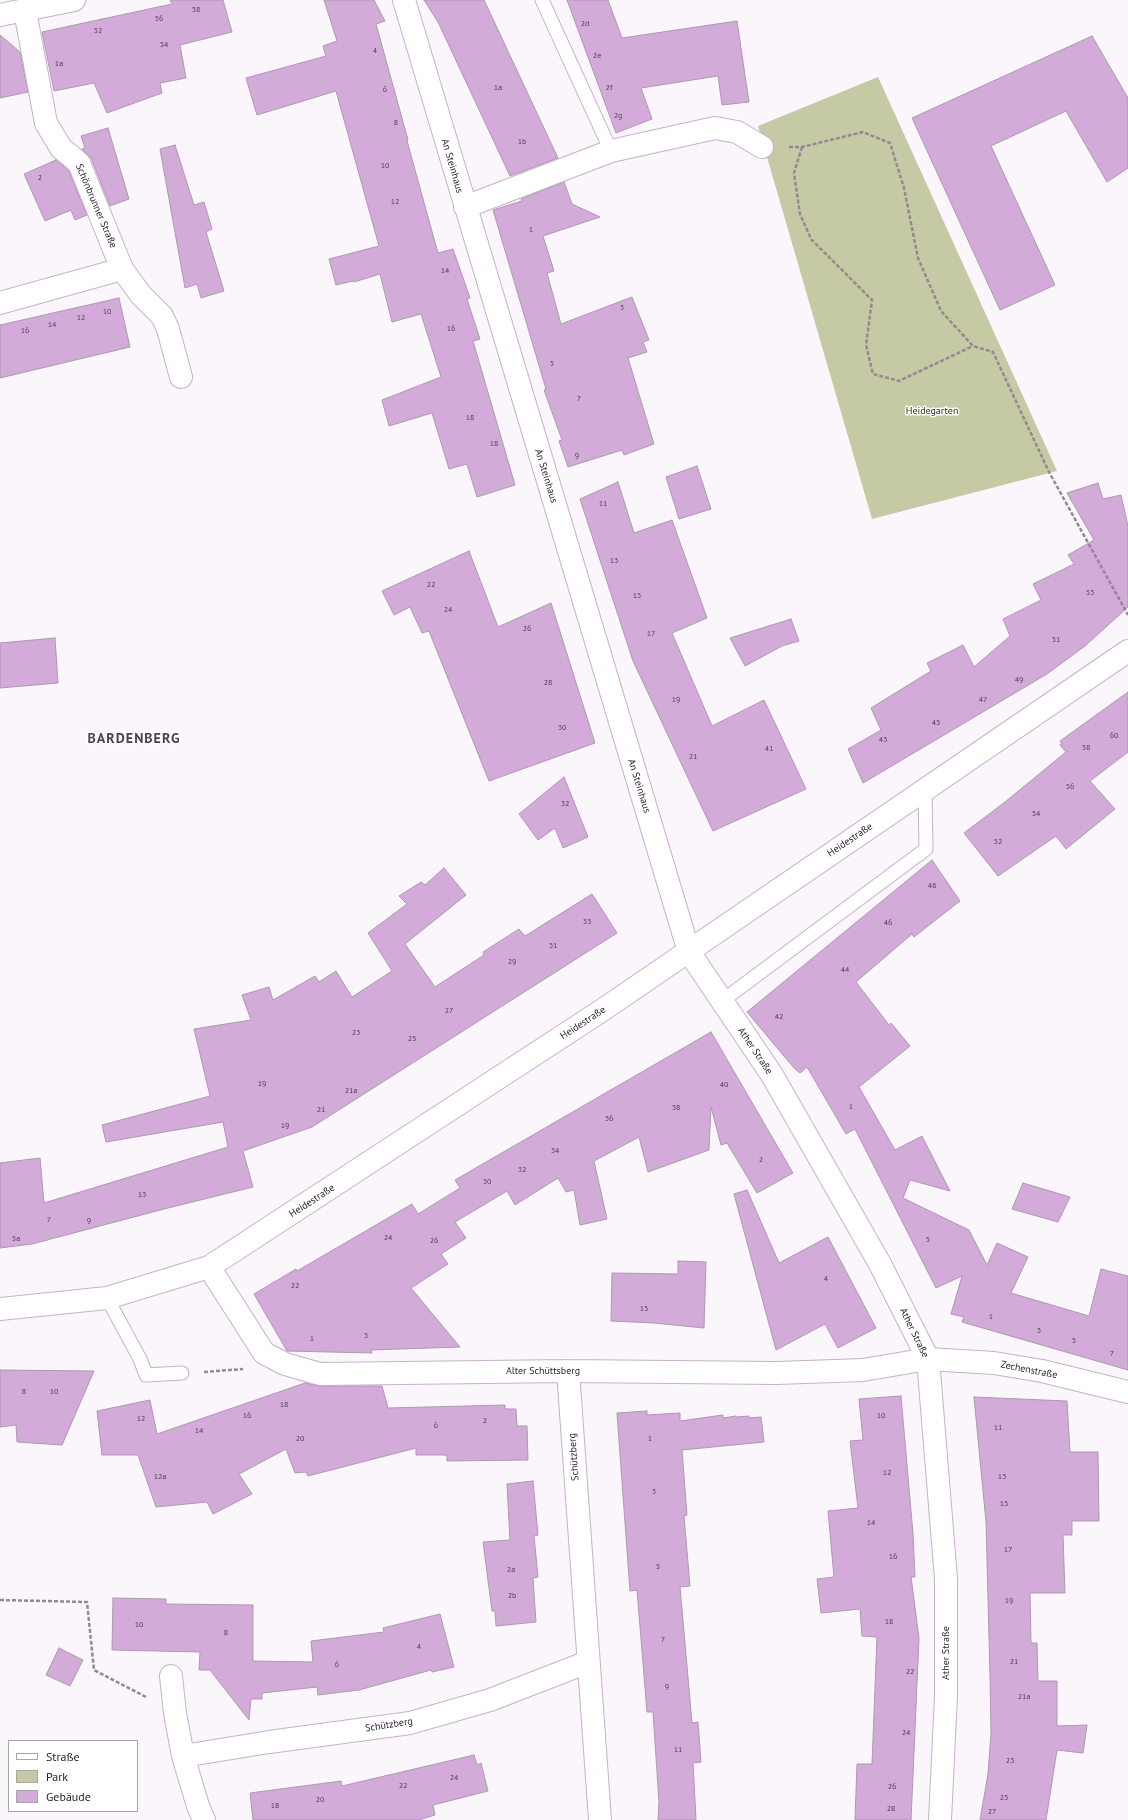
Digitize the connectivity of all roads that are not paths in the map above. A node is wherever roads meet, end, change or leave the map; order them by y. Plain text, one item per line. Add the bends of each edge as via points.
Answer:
1 (74, 0) edge
2 (404, 0) edge
3 (542, 0) edge
4 (25, 11) junction
5 (0, 15) edge
6 (762, 147) road end
7 (611, 150) junction
8 (465, 208) junction
9 (122, 269) junction
10 (0, 303) edge
11 (181, 377) dead end
12 (1128, 651) edge
13 (925, 790) junction
14 (689, 952) junction
15 (722, 1001) junction
16 (209, 1267) junction
17 (107, 1298) junction
18 (0, 1309) edge
19 (928, 1359) junction
20 (568, 1371) junction
21 (182, 1373) road end
22 (1128, 1392) edge
23 (588, 1662) junction
24 (171, 1676) dead end
25 (183, 1756) junction
26 (204, 1820) edge
27 (600, 1820) edge
28 (940, 1820) edge

1 - 4 street
2 - 8 street, An Steinhaus
3 - 7 lane
4 - 5 street
4 - 9 street, Schönbrunner Straße via 46,124 61,148 79,163
6 - 7 street via 737,132 715,128
7 - 8 street
8 - 14 street, An Steinhaus
9 - 10 street
9 - 11 street, Schönbrunner Straße via 141,295 162,316
12 - 13 street, Heidestraße
13 - 14 street, Heidestraße
13 - 15 lane via 926,849
14 - 15 street, Ather Straße
14 - 16 street, Heidestraße
15 - 19 street, Ather Straße via 772,1075 818,1154 880,1264
16 - 17 street, Heidestraße
16 - 20 street, Alter Schüttsberg via 264,1353 286,1364 320,1374
17 - 18 street, Heidestraße
17 - 21 lane via 146,1375
19 - 20 street, Alter Schüttsberg via 855,1371
19 - 22 street, Zechenstraße via 994,1363 1042,1371
19 - 28 street, Ather Straße via 946,1579 946,1696
20 - 23 street, Schützberg
23 - 25 street, Schützberg via 490,1700 410,1722
23 - 27 street, Schützberg
24 - 25 street
25 - 26 street

